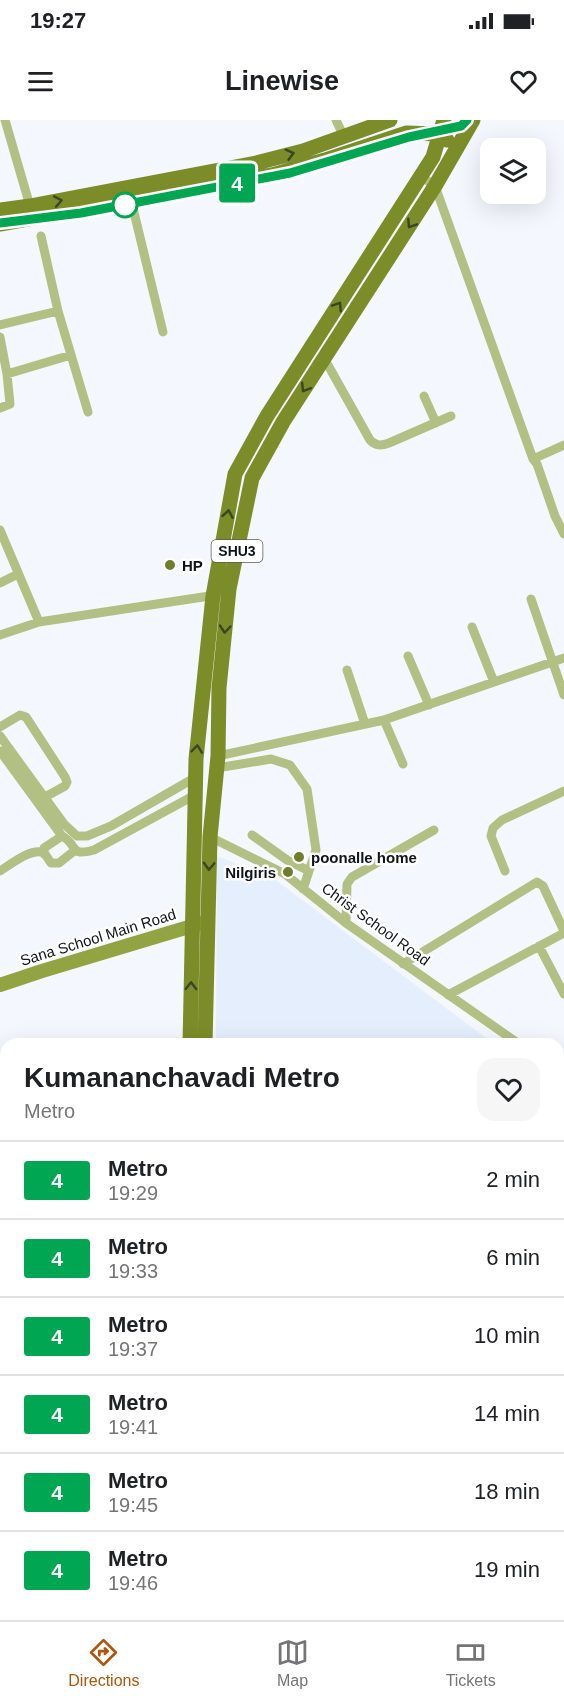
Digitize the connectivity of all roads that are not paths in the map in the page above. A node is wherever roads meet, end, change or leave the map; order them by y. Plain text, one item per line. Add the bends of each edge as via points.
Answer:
1 (6, 120) edge
2 (336, 120) edge
3 (386, 121) edge
4 (468, 122) edge
5 (442, 127) edge
6 (413, 134) junction
7 (344, 137) junction
8 (457, 146) junction
9 (431, 161) junction
10 (421, 176) junction
11 (435, 186) junction
12 (131, 200) junction
13 (30, 206) junction
14 (0, 210) edge
15 (0, 224) edge
16 (41, 236) dead end
17 (58, 311) junction
18 (0, 325) edge
19 (163, 332) dead end
20 (0, 337) edge
21 (71, 355) junction
22 (324, 358) junction
23 (7, 374) junction
24 (424, 396) dead end
25 (0, 408) edge
26 (88, 412) dead end
27 (451, 416) dead end
28 (436, 423) junction
29 (564, 445) edge
30 (533, 459) junction
31 (0, 530) edge
32 (564, 534) edge
33 (18, 574) junction
34 (0, 582) edge
35 (229, 589) junction
36 (213, 596) junction
37 (531, 599) dead end
38 (39, 622) junction
39 (472, 627) dead end
40 (0, 635) edge
41 (408, 656) dead end
42 (564, 658) edge
43 (552, 662) junction
44 (347, 670) dead end
45 (494, 682) junction
46 (564, 695) edge
47 (429, 705) junction
48 (384, 720) junction
49 (365, 724) junction
50 (0, 727) edge
51 (0, 736) edge
52 (0, 751) edge
53 (218, 762) junction
54 (403, 764) dead end
55 (195, 777) junction
56 (564, 791) edge
57 (195, 795) junction
58 (45, 797) junction
59 (434, 830) dead end
60 (252, 835) dead end
61 (62, 836) junction
62 (210, 837) junction
63 (74, 851) junction
64 (44, 854) junction
65 (0, 871) edge
66 (309, 871) junction
67 (505, 871) dead end
68 (303, 889) junction
69 (200, 923) junction
70 (346, 923) junction
71 (564, 932) edge
72 (539, 946) junction
73 (403, 964) junction
74 (0, 985) edge
75 (564, 994) edge
76 (448, 996) junction
77 (190, 1038) edge
78 (205, 1038) edge
79 (510, 1038) edge

1 - 13 street
2 - 7 street
3 - 7 main road
4 - 8 main road, SHU3
5 - 6 main road
5 - 8 main road
5 - 9 main road, SHU3
6 - 9 main road
6 - 12 main road via 273,175
13 -> 7 main road via 256,163
8 - 11 main road, SHU3
9 - 10 main road, SHU3
10 - 11 street
36 -> 10 main road, SHU3 via 235,474 267,416
11 -> 22 main road, SHU3
11 - 30 street
12 - 15 main road
12 - 19 street
13 - 14 main road
16 - 17 street
17 - 18 street
17 - 21 street
20 - 23 street
21 - 23 street
21 - 26 street
22 - 28 street via 374,443 389,443
22 -> 35 main road, SHU3 via 252,478
23 - 25 street via 10,404
24 - 28 street
27 - 28 street
29 - 30 street
30 - 32 street
31 - 33 street
33 - 34 street
33 - 38 street
35 - 36 street
35 -> 53 main road, SHU3 via 219,688
36 - 38 street
55 -> 36 main road, SHU3
37 - 43 street
38 - 40 street
39 - 45 street
41 - 47 street
42 - 43 street
43 - 45 street
43 - 46 street
44 - 49 street
45 - 47 street
47 - 48 street
48 - 49 street
48 - 54 street
49 - 53 street
50 - 58 street via 20,715 26,717 65,777 65,786
51 - 58 street
52 - 61 street
53 - 62 main road, SHU3
53 - 66 street via 271,759 290,765 308,789 316,850
55 - 57 main road, SHU3
55 - 58 street via 87,836 77,836 64,824
56 - 67 street via 493,828 491,836
57 - 63 street via 94,850 81,854
57 - 69 main road, SHU3
59 - 70 street via 352,877 347,884
60 - 66 street
61 - 63 street
61 - 64 street via 44,848
62 - 68 street, Christ School Road via 285,874
62 -> 69 main road, SHU3
63 - 64 street via 59,863 51,863
64 - 65 street via 32,851
66 - 68 street
68 - 70 street, Christ School Road
69 - 74 street, Sana School Main Road
77 -> 69 main road, SHU3
69 - 78 main road, SHU3
70 - 73 street, Christ School Road
71 - 72 street
71 - 73 street via 543,886 537,882
72 - 75 street
72 - 76 street
73 - 76 street, Christ School Road
76 - 79 street, Christ School Road

